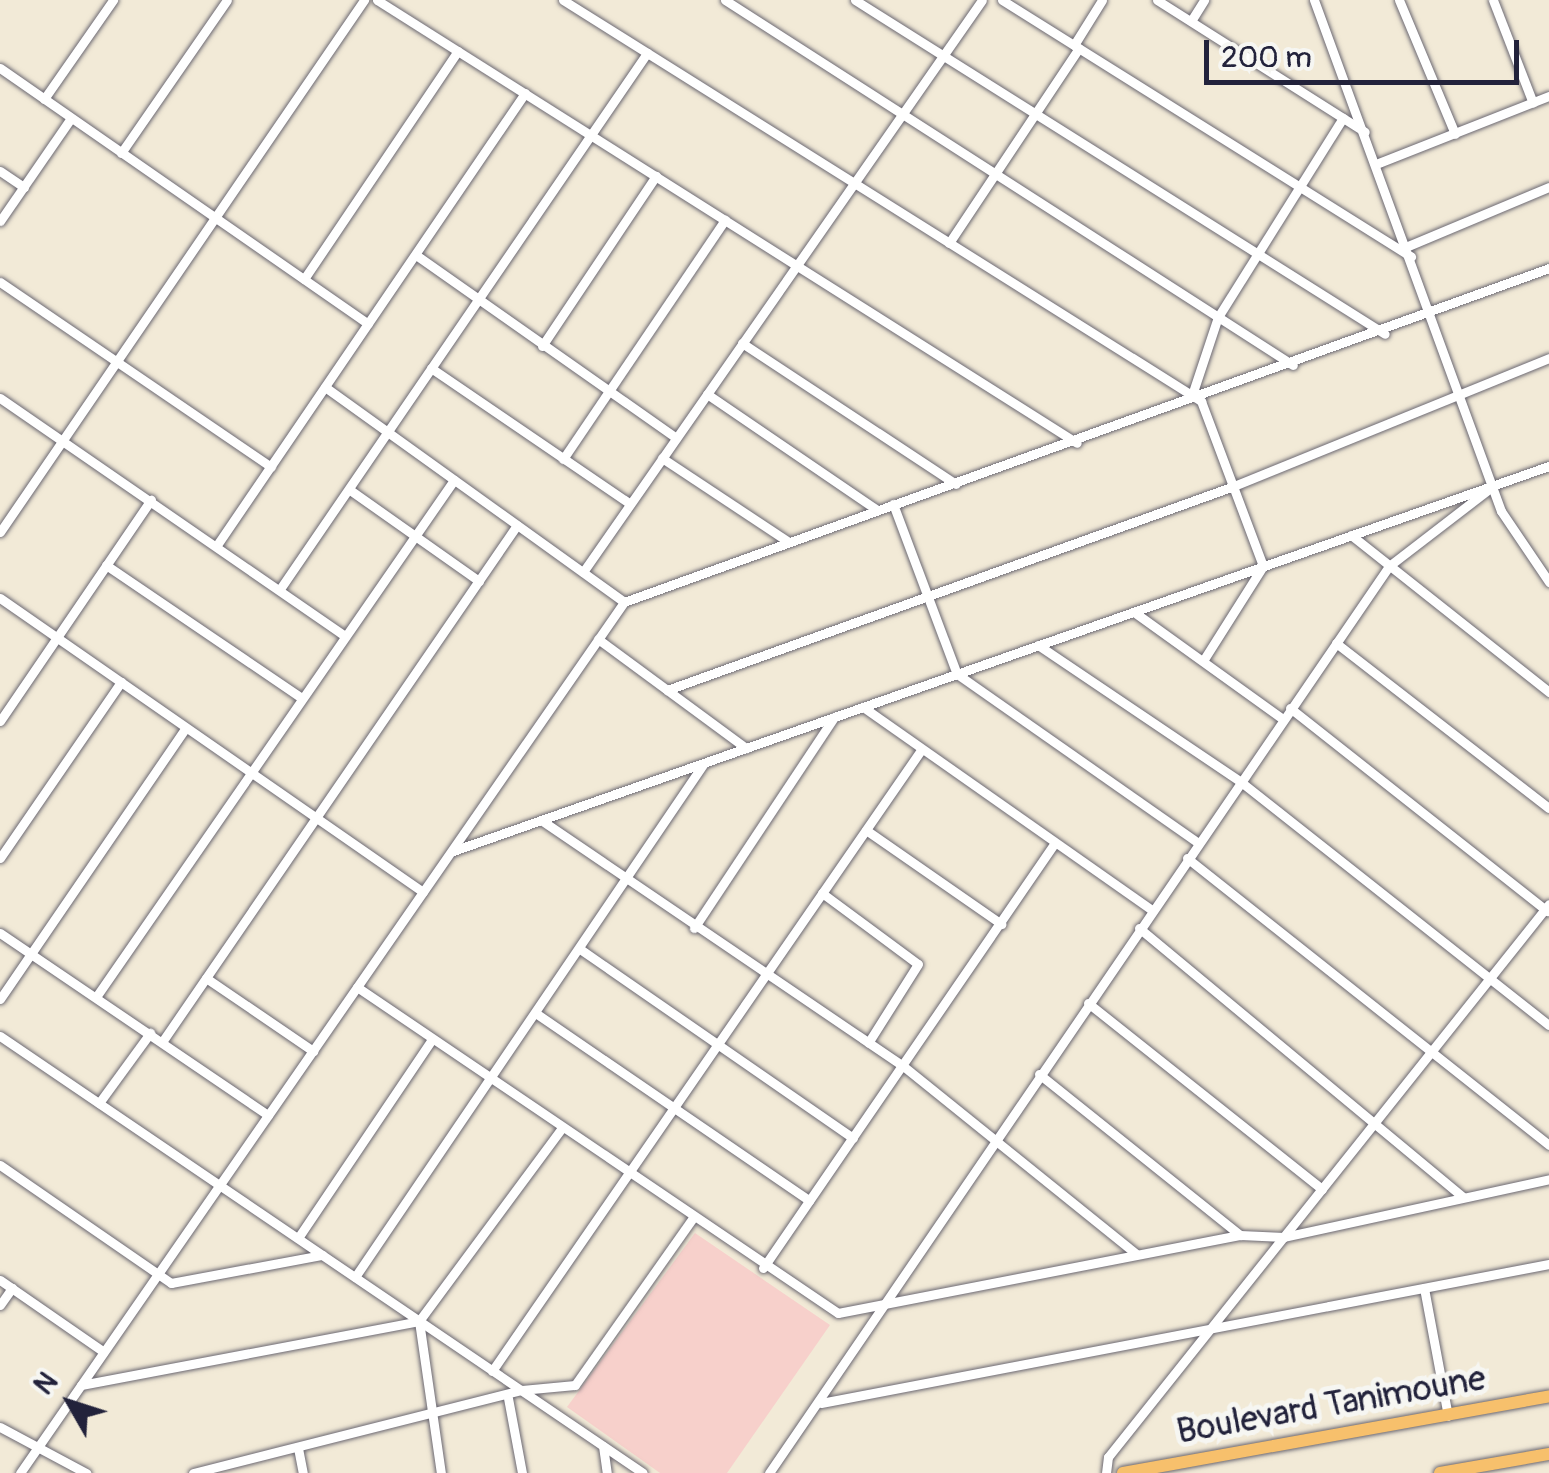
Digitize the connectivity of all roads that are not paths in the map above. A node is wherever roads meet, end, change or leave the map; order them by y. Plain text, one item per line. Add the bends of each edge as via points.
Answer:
1 (113, 0) edge
2 (227, 0) edge
3 (364, 0) edge
4 (378, 0) edge
5 (563, 0) edge
6 (725, 0) edge
7 (855, 0) edge
8 (982, 0) edge
9 (1002, 0) edge
10 (1102, 0) edge
11 (1158, 0) edge
12 (1204, 0) edge
13 (1314, 0) edge
14 (1399, 0) edge
15 (1492, 0) edge
16 (1190, 21) junction
17 (1076, 47) junction
18 (458, 51) junction
19 (648, 53) junction
20 (943, 56) junction
21 (0, 68) edge
22 (525, 93) junction
23 (1549, 96) edge
24 (44, 99) junction
25 (1533, 103) junction
26 (902, 114) junction
27 (1036, 114) junction
28 (72, 118) junction
29 (1344, 118) junction
30 (1365, 132) junction
31 (1455, 134) junction
32 (592, 136) junction
33 (121, 152) junction
34 (1376, 164) junction
35 (0, 170) edge
36 (996, 174) junction
37 (656, 176) junction
38 (854, 183) junction
39 (24, 187) junction
40 (1300, 187) junction
41 (1549, 187) edge
42 (215, 218) junction
43 (725, 220) junction
44 (0, 222) edge
45 (950, 243) junction
46 (1408, 246) junction
47 (416, 254) junction
48 (1258, 254) junction
49 (1413, 258) junction
50 (797, 266) junction
51 (1549, 268) edge
52 (304, 280) junction
53 (0, 282) edge
54 (479, 301) junction
55 (1431, 316) junction
56 (1218, 317) junction
57 (368, 324) junction
58 (1385, 334) junction
59 (742, 343) junction
60 (542, 346) junction
61 (1549, 358) edge
62 (116, 362) junction
63 (1293, 365) junction
64 (431, 368) junction
65 (325, 388) junction
66 (608, 393) junction
67 (707, 394) junction
68 (1462, 397) junction
69 (0, 398) edge
70 (1196, 398) junction
71 (389, 433) junction
72 (676, 438) junction
73 (63, 440) junction
74 (1077, 443) junction
75 (563, 458) junction
76 (662, 458) junction
77 (1549, 466) edge
78 (271, 467) junction
79 (454, 480) junction
80 (956, 484) junction
81 (1234, 486) junction
82 (1493, 486) junction
83 (350, 490) junction
84 (152, 500) junction
85 (630, 504) junction
86 (893, 504) junction
87 (876, 510) junction
88 (517, 525) junction
89 (0, 532) edge
90 (415, 536) junction
91 (1351, 536) junction
92 (789, 542) junction
93 (217, 545) junction
94 (106, 565) junction
95 (1263, 566) junction
96 (1388, 566) junction
97 (583, 572) junction
98 (478, 581) junction
99 (1549, 582) edge
100 (280, 589) junction
101 (931, 592) junction
102 (0, 598) edge
103 (624, 602) junction
104 (1134, 612) junction
105 (345, 636) junction
106 (57, 638) junction
107 (598, 639) junction
108 (1336, 643) junction
109 (1038, 646) junction
110 (1203, 661) junction
111 (957, 674) junction
112 (121, 682) junction
113 (667, 690) junction
114 (1549, 692) edge
115 (302, 698) junction
116 (862, 707) junction
117 (1290, 708) junction
118 (834, 717) junction
119 (1283, 719) junction
120 (0, 721) edge
121 (186, 729) junction
122 (746, 748) junction
123 (921, 750) junction
124 (704, 763) junction
125 (250, 772) junction
126 (1240, 782) junction
127 (1549, 808) edge
128 (313, 815) junction
129 (541, 820) junction
130 (866, 830) junction
131 (1197, 842) junction
132 (1054, 844) junction
133 (450, 852) junction
134 (0, 858) edge
135 (1187, 858) junction
136 (626, 883) junction
137 (423, 892) junction
138 (822, 893) junction
139 (1150, 909) junction
140 (1548, 909) edge
141 (1001, 924) junction
142 (694, 928) junction
143 (1138, 928) junction
144 (0, 933) edge
145 (580, 950) junction
146 (32, 956) junction
147 (765, 976) junction
148 (206, 978) junction
149 (1490, 978) junction
150 (356, 988) junction
151 (96, 997) junction
152 (0, 1000) edge
153 (1088, 1002) junction
154 (536, 1014) junction
155 (1549, 1025) edge
156 (150, 1033) junction
157 (0, 1036) edge
158 (432, 1039) junction
159 (162, 1042) junction
160 (868, 1043) junction
161 (717, 1045) junction
162 (1434, 1049) junction
163 (313, 1051) junction
164 (902, 1065) junction
165 (1040, 1074) junction
166 (491, 1080) junction
167 (99, 1103) junction
168 (674, 1108) junction
169 (268, 1115) junction
170 (1377, 1119) junction
171 (562, 1128) junction
172 (854, 1138) junction
173 (994, 1142) junction
174 (1549, 1146) edge
175 (0, 1165) edge
176 (629, 1173) junction
177 (1549, 1178) edge
178 (220, 1185) junction
179 (1322, 1189) junction
180 (1463, 1198) junction
181 (810, 1200) junction
182 (692, 1218) junction
183 (1240, 1235) junction
184 (1284, 1237) junction
185 (298, 1238) junction
186 (322, 1254) junction
187 (1136, 1254) junction
188 (1549, 1264) edge
189 (762, 1268) junction
190 (158, 1274) junction
191 (356, 1277) junction
192 (0, 1280) edge
193 (12, 1288) junction
194 (1424, 1288) junction
195 (0, 1306) edge
196 (883, 1306) junction
197 (419, 1321) junction
198 (1210, 1328) junction
199 (104, 1352) junction
200 (492, 1370) junction
201 (81, 1385) junction
202 (521, 1390) junction
203 (1549, 1396) edge
204 (508, 1398) junction
205 (821, 1402) junction
206 (1448, 1416) junction
207 (432, 1418) junction
208 (0, 1428) edge
209 (38, 1446) junction
210 (603, 1446) junction
211 (298, 1448) junction
212 (1549, 1454) edge
213 (225, 1469) edge
214 (20, 1473) edge
215 (86, 1473) edge
216 (193, 1473) edge
217 (303, 1473) edge
218 (440, 1473) edge
219 (522, 1473) edge
220 (607, 1473) edge
221 (643, 1473) edge
222 (769, 1473) edge
223 (1106, 1473) edge
224 (1123, 1473) edge
225 (1440, 1473) edge

1 - 24 street
2 - 33 street
3 - 42 street
4 - 18 street
5 - 19 street
6 - 26 street
7 - 20 street
8 - 20 street
9 - 17 street
10 - 17 street
11 - 16 street
12 - 16 street
13 - 30 street
14 - 31 street
15 - 25 street
16 - 29 street
17 - 27 street
17 - 40 street
18 - 22 street
18 - 52 street
19 - 32 street
19 - 38 street
20 - 26 street
20 - 27 street
21 - 24 street
22 - 32 street
22 - 47 street
23 - 25 street
24 - 28 street
25 - 31 street
26 - 36 street
26 - 38 street
27 - 36 street
27 - 48 street
28 - 33 street
28 - 39 street
29 - 30 street
29 - 40 street
30 - 34 street
31 - 34 street
32 - 37 street
32 - 54 street
33 - 42 street
34 - 46 street
35 - 39 street
36 - 45 street
36 - 56 street
37 - 43 street
37 - 60 street
38 - 45 street
38 - 50 street
39 - 44 street
40 - 48 street
40 - 49 street
41 - 46 street
42 - 52 street
42 - 62 street
43 - 50 street
43 - 66 street
45 - 70 street
46 - 49 street
47 - 54 street
47 - 57 street
48 - 56 street
48 - 58 street
49 - 55 street
50 - 59 street
50 - 74 street
51 - 55 street
52 - 57 street
53 - 62 street
54 - 60 street
54 - 64 street
55 - 58 street
55 - 68 street
56 - 63 street
56 - 70 street
57 - 65 street
58 - 63 street
59 - 67 street
59 - 80 street
60 - 66 street
61 - 68 street
62 - 73 street
62 - 78 street
63 - 70 street
64 - 71 street
64 - 75 street
65 - 71 street
65 - 78 street
66 - 72 street
66 - 75 street
67 - 72 street
67 - 87 street
68 - 81 street
68 - 82 street
69 - 73 street
70 - 74 street
70 - 81 street
71 - 79 street
71 - 83 street
72 - 76 street
73 - 84 street
73 - 89 street
74 - 80 street
75 - 85 street
76 - 85 street
76 - 92 street
77 - 82 street
78 - 93 street
79 - 88 street
79 - 90 street
80 - 86 street
81 - 95 street
81 - 101 street
82 - 91 street
82 - 96 street
82 - 99 street via 1512,533
83 - 90 street
83 - 100 street
84 - 93 street
84 - 94 street
85 - 97 street
86 - 87 street
86 - 101 street
87 - 92 street
88 - 97 street
88 - 98 street
90 - 98 street
90 - 105 street
91 - 95 street
91 - 96 street
92 - 103 street
93 - 100 street
94 - 106 street
94 - 115 street
95 - 104 street
95 - 110 street
96 - 108 street
96 - 114 street
97 - 103 street
98 - 128 street
100 - 105 street
101 - 111 street
101 - 113 street
102 - 106 street
103 - 107 street
104 - 109 street
104 - 110 street
105 - 115 street
106 - 112 street
106 - 120 street
107 - 113 street
107 - 133 street
108 - 117 street
108 - 127 street
109 - 111 street
109 - 126 street
110 - 119 street
111 - 116 street
111 - 131 street
112 - 121 street
112 - 134 street
113 - 122 street
115 - 125 street
116 - 118 street
116 - 123 street
117 - 119 street
117 - 140 street
118 - 122 street
118 - 142 street
119 - 126 street
121 - 125 street
121 - 146 street
122 - 124 street
123 - 130 street
123 - 132 street
124 - 129 street
124 - 136 street
125 - 128 street
125 - 151 street
126 - 131 street
126 - 149 street
128 - 137 street
128 - 148 street
129 - 133 street
129 - 136 street
130 - 138 street
130 - 141 street
131 - 135 street
132 - 139 street
132 - 141 street
133 - 137 street
135 - 139 street
135 - 162 street
136 - 142 street
136 - 145 street
137 - 150 street
138 - 147 street
138 - 160 street via 918,964
139 - 143 street
140 - 149 street
141 - 164 street
142 - 147 street
143 - 153 street
143 - 170 street
144 - 146 street
145 - 154 street
145 - 161 street
146 - 151 street
146 - 152 street
147 - 160 street
147 - 161 street
148 - 159 street
148 - 163 street
149 - 155 street
149 - 162 street
150 - 158 street
150 - 163 street
151 - 156 street
153 - 165 street
153 - 179 street
154 - 166 street
154 - 168 street
156 - 159 street
156 - 167 street
157 - 167 street
158 - 166 street
158 - 185 street
159 - 169 street
160 - 164 street
161 - 168 street
161 - 172 street
162 - 170 street
162 - 174 street
163 - 169 street
164 - 172 street
164 - 173 street
165 - 173 street
165 - 183 street
166 - 171 street
166 - 191 street
167 - 178 street
168 - 176 street
168 - 181 street
169 - 178 street
170 - 179 street
170 - 180 street
171 - 176 street
171 - 197 street
172 - 181 street
173 - 187 street
173 - 196 street
175 - 190 street
176 - 182 street
176 - 200 street
177 - 180 street
178 - 185 street
178 - 190 street
179 - 184 street
180 - 184 street
181 - 189 street
182 - 189 street
182 - 202 street via 584,1378
183 - 184 street
183 - 187 street
184 - 198 street
185 - 186 street
186 - 190 street via 184,1286
186 - 191 street
187 - 196 street
188 - 194 street
189 - 196 street via 838,1313
190 - 199 street
191 - 197 street
192 - 193 street
193 - 195 street
193 - 199 street
194 - 198 street
194 - 206 street
196 - 205 street
197 - 200 street
197 - 201 street
197 - 207 street
198 - 205 street
198 - 223 street via 1108,1457
199 - 201 street
200 - 202 street
201 - 209 street
202 - 204 street
202 - 210 street
203 - 206 main road, Boulevard Tanimoune
204 - 207 street
204 - 219 street
205 - 222 street
206 - 224 main road, Boulevard Tanimoune
207 - 211 street
207 - 218 street
208 - 209 street
209 - 214 street
209 - 215 street
210 - 220 street
210 - 221 street
211 - 213 street
211 - 217 street
212 - 225 main road
213 - 216 street

